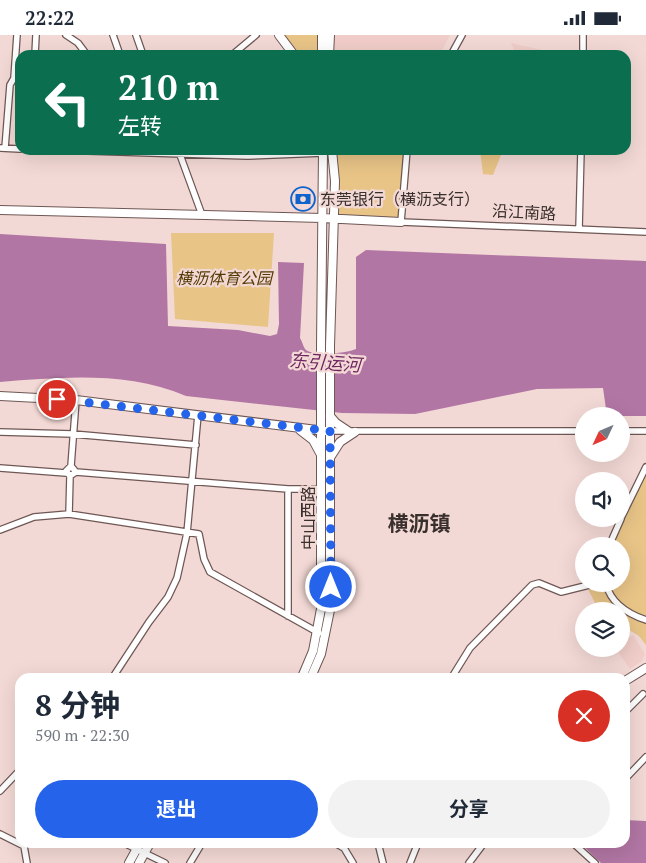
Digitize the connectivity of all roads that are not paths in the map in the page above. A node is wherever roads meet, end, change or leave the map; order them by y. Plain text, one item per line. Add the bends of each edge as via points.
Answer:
1 (17, 35) edge
2 (36, 35) edge
3 (66, 35) edge
4 (113, 35) edge
5 (136, 35) edge
6 (256, 35) edge
7 (278, 35) edge
8 (322, 35) edge
9 (330, 35) edge
10 (462, 35) edge
11 (583, 35) edge
12 (17, 50) edge
13 (35, 50) edge
14 (83, 50) edge
15 (118, 50) edge
16 (141, 50) edge
17 (238, 50) edge
18 (290, 50) edge
19 (322, 50) edge
20 (329, 50) edge
21 (454, 50) edge
22 (583, 50) edge
23 (15, 81) edge
24 (3, 148) edge
25 (180, 155) edge
26 (323, 155) edge
27 (332, 155) edge
28 (407, 155) edge
29 (581, 155) edge
30 (0, 210) edge
31 (202, 215) junction
32 (322, 217) junction
33 (335, 219) junction
34 (401, 222) junction
35 (579, 229) junction
36 (646, 232) edge
37 (0, 396) edge
38 (76, 400) junction
39 (198, 415) junction
40 (322, 415) junction
41 (330, 415) junction
42 (300, 428) junction
43 (321, 431) junction
44 (330, 431) junction
45 (352, 431) junction
46 (575, 431) edge
47 (630, 431) edge
48 (646, 431) edge
49 (0, 432) edge
50 (73, 434) junction
51 (196, 445) junction
52 (321, 458) junction
53 (330, 458) junction
54 (71, 466) junction
55 (646, 467) edge
56 (0, 468) edge
57 (76, 472) junction
58 (68, 474) junction
59 (192, 482) junction
60 (288, 489) junction
61 (322, 489) junction
62 (630, 500) edge
63 (69, 514) junction
64 (0, 530) edge
65 (187, 533) junction
66 (575, 588) edge
67 (608, 592) edge
68 (288, 616) junction
69 (646, 620) edge
70 (318, 632) junction
71 (326, 636) junction
72 (646, 668) edge
73 (116, 673) edge
74 (303, 673) edge
75 (312, 673) edge
76 (454, 673) edge
77 (630, 678) edge
78 (644, 694) dead end
79 (630, 707) edge
80 (646, 757) edge
81 (630, 774) edge
82 (15, 775) edge
83 (0, 791) edge
84 (0, 833) edge
85 (15, 841) edge
86 (24, 848) edge
87 (136, 848) edge
88 (140, 848) edge
89 (147, 848) edge
90 (199, 848) edge
91 (342, 848) edge
92 (379, 848) edge
93 (416, 848) edge
94 (480, 848) edge
95 (578, 848) edge
96 (144, 853) junction
97 (26, 863) edge
98 (129, 863) edge
99 (139, 863) edge
100 (165, 863) edge
101 (190, 863) edge
102 (353, 863) edge
103 (383, 863) edge
104 (410, 863) edge
105 (469, 863) edge
106 (595, 863) edge

1 - 12 street
2 - 13 street
3 - 14 street
4 - 15 street
5 - 16 street
6 - 17 street
7 - 18 main road
8 - 19 main road
9 - 20 main road
10 - 21 street
11 - 22 street
23 - 24 street via 10,85
25 - 31 street
26 - 32 main road, 中山西路
27 - 33 main road, 中山西路
28 - 34 street
29 - 35 street
30 - 31 main road
31 - 32 main road
32 - 33 main road
32 - 40 main road, 中山西路
33 - 34 main road
33 - 41 main road, 中山西路
34 - 35 street, 沿江南路
35 - 36 street, 沿江南路
37 - 38 main road
38 - 39 main road
38 - 50 street
39 - 42 main road
39 - 51 street
40 - 42 main road
40 - 43 main road, 中山西路
41 - 44 main road, 中山西路
41 - 45 main road via 340,427
42 - 43 main road
42 - 52 main road via 313,440
43 - 44 main road
43 - 52 main road, 中山西路
44 - 45 street
44 - 53 main road, 中山西路
45 - 46 street
45 - 53 main road
47 - 48 street
49 - 50 street
50 - 51 street
50 - 54 street
51 - 59 street
52 - 61 main road, 中山西路
53 - 71 main road, 中山西路 via 331,587
54 - 57 street
54 - 58 street
55 - 62 street
56 - 58 street
57 - 58 street
57 - 59 street
58 - 63 street
59 - 60 street
59 - 65 street
60 - 61 street
60 - 68 street
61 - 70 main road, 中山西路 via 322,587
63 - 64 street via 34,517
63 - 65 street
65 - 68 street via 199,535 210,572
65 - 73 street via 173,589
66 - 76 street via 561,592 539,583 532,585 470,648
67 - 69 street via 632,615
68 - 70 street
70 - 71 street
70 - 74 main road, 中山西路
71 - 75 main road, 中山西路
72 - 77 main road
78 - 79 street
80 - 81 street
82 - 83 street
84 - 85 street
86 - 97 street
87 - 98 main road
88 - 96 street
89 - 96 main road
90 - 101 street
91 - 102 street
92 - 103 street
93 - 104 street
94 - 105 street
95 - 106 street
96 - 99 main road
96 - 100 street

